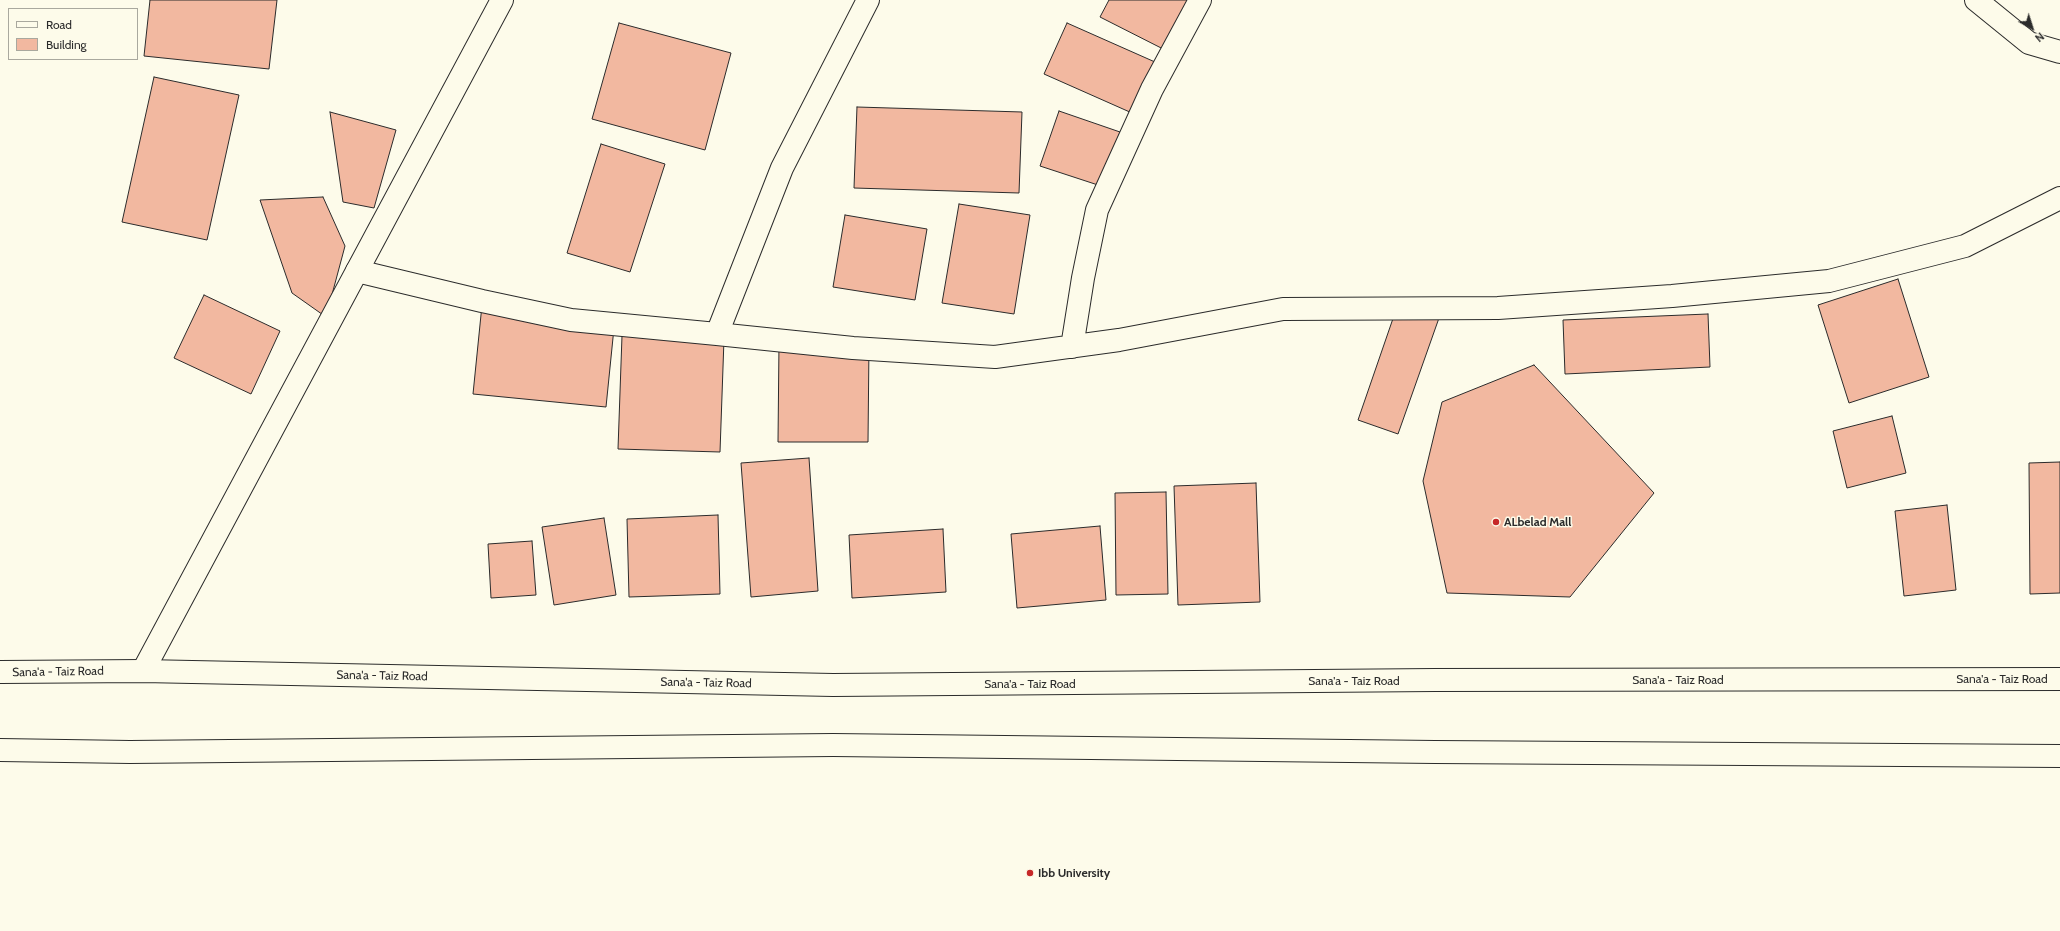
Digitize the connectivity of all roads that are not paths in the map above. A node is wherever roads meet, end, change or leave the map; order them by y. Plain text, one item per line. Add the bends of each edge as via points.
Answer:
1 (502, 0) edge
2 (868, 0) edge
3 (1200, 0) edge
4 (1976, 0) edge
5 (2060, 52) edge
6 (2060, 198) edge
7 (358, 271) junction
8 (716, 334) junction
9 (1072, 347) junction
10 (144, 671) junction
11 (0, 672) edge
12 (2060, 679) edge
13 (0, 750) edge
14 (2060, 756) edge

1 - 7 main road
2 - 8 main road via 782,168
3 - 9 main road via 1152,89 1097,210
4 - 5 main road via 2029,42
6 - 9 main road via 1965,246 1829,281 1672,296 1498,308 1283,309
7 - 8 main road via 571,320
7 - 10 main road
8 - 9 main road via 853,348 996,357
10 - 11 main road, Sana'a - Taiz Road
10 - 12 main road, Sana'a - Taiz Road via 833,685 1435,680
13 - 14 main road via 130,752 833,745

